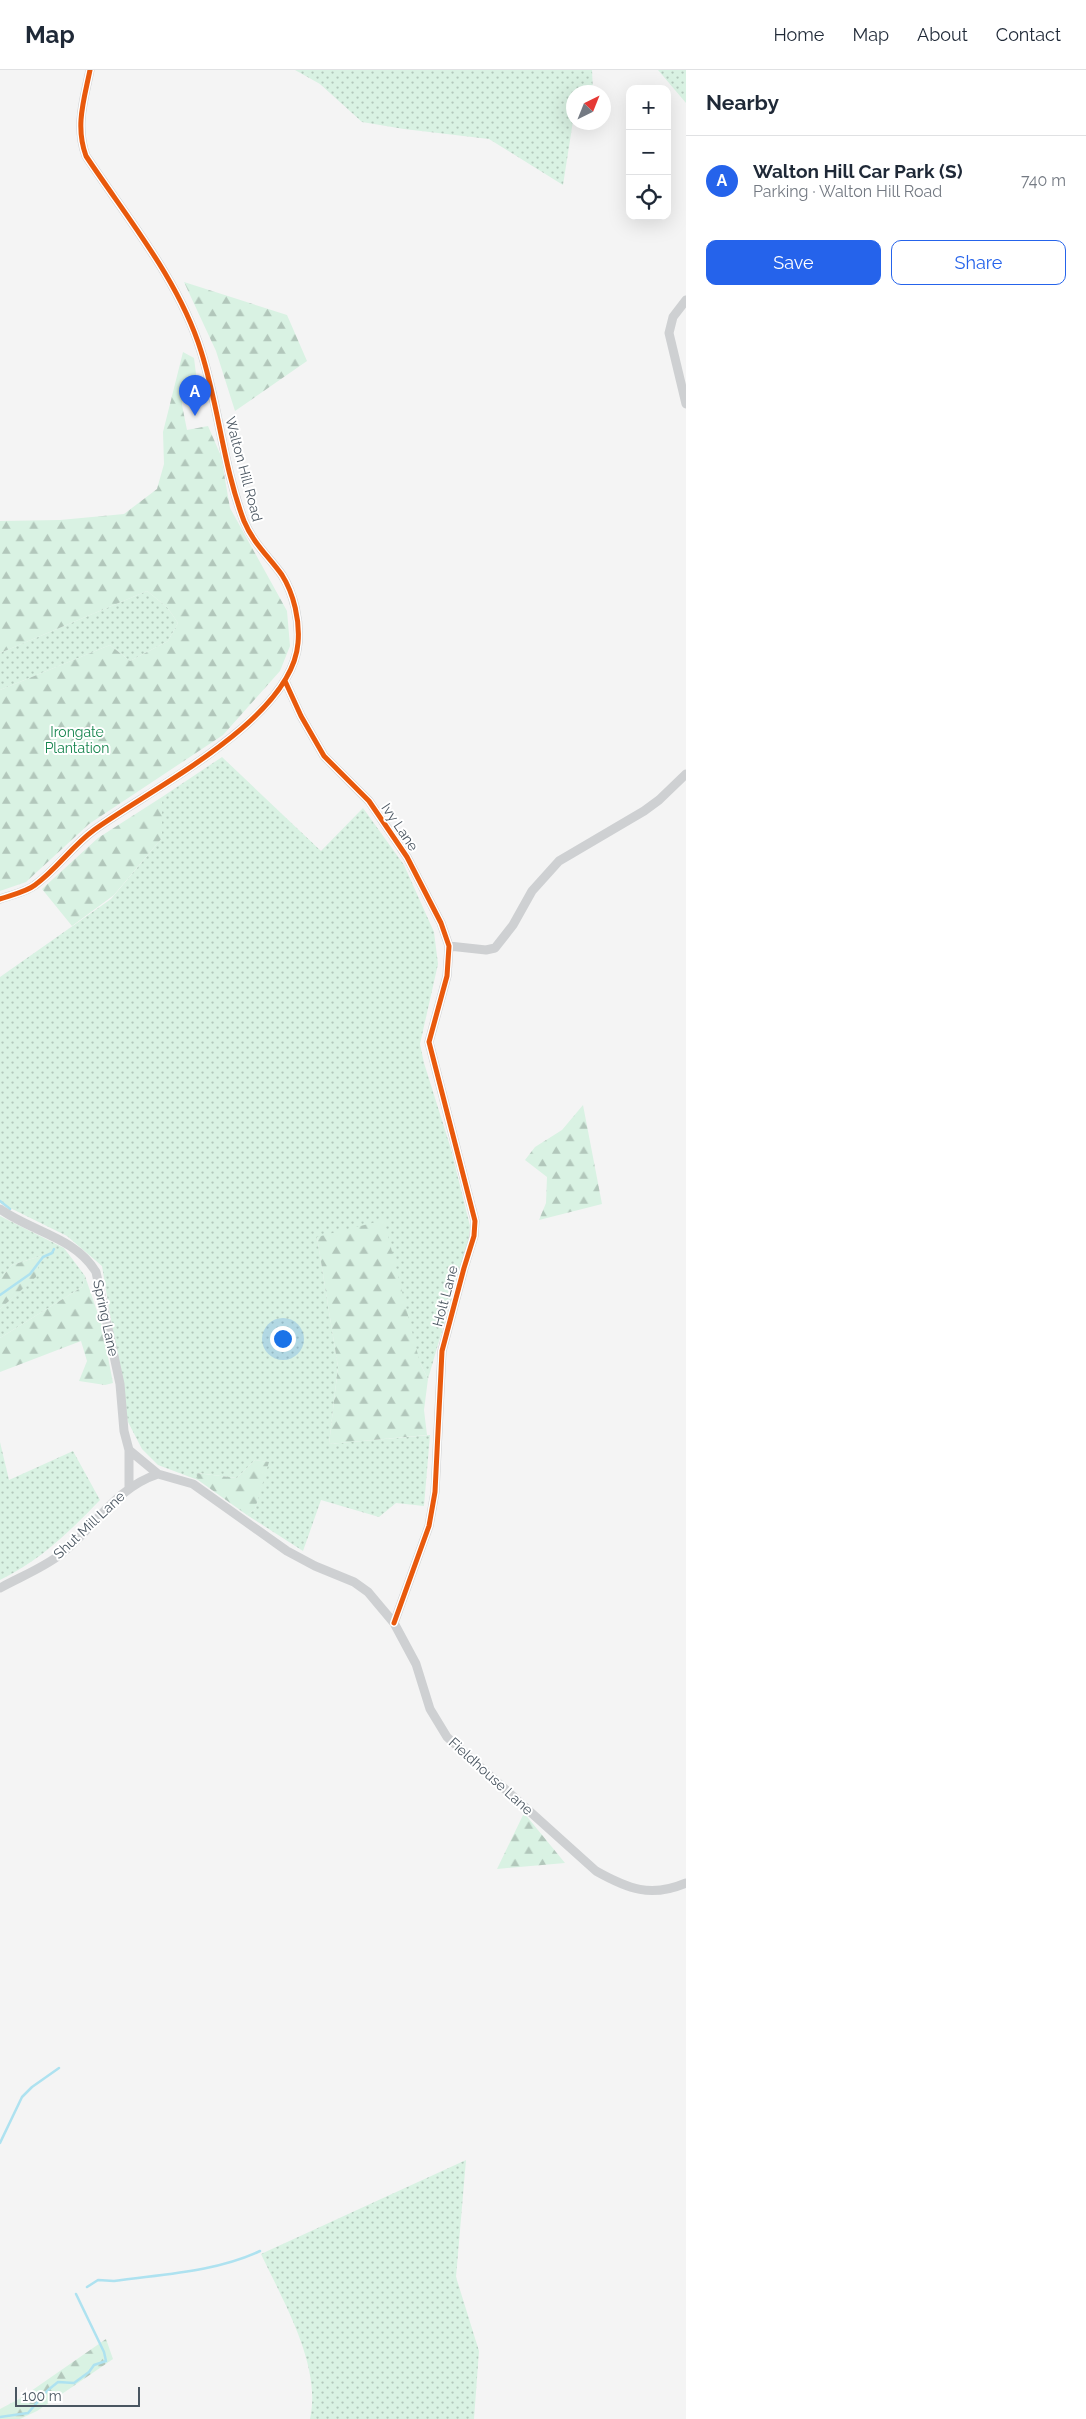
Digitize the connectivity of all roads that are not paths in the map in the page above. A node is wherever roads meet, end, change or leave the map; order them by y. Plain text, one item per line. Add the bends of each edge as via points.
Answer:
1 (90, 70) edge
2 (686, 300) edge
3 (686, 404) edge
4 (285, 681) junction
5 (686, 774) edge
6 (0, 899) edge
7 (449, 946) junction
8 (0, 1209) edge
9 (129, 1450) junction
10 (154, 1475) junction
11 (129, 1488) junction
12 (0, 1588) edge
13 (394, 1623) junction
14 (686, 1883) edge

1 - 4 street, Walton Hill Road via 80,120 80,141 86,156 187,313 201,350 245,523 290,589 298,643
2 - 3 street via 673,318 669,333
4 - 6 street, Walton Hill Road via 229,740 91,832 34,886
4 - 7 street, Ivy Lane via 324,756 369,802 407,857 441,923
5 - 7 street via 660,800 559,862 532,891 513,926 495,948
7 - 13 street, Holt Lane via 447,976 429,1042 475,1221 474,1236 442,1351 435,1492 429,1526
8 - 9 street, Spring Lane via 66,1243 87,1258 96,1272 120,1384
9 - 10 street
9 - 11 street, Spring Lane
10 - 11 street, Shut Mill Lane
10 - 13 street, Fieldhouse Lane via 193,1484 287,1551 354,1582 377,1601
11 - 12 street, Shut Mill Lane via 61,1554
13 - 14 street, Fieldhouse Lane via 416,1664 430,1709 447,1736 590,1865 625,1887 654,1891

